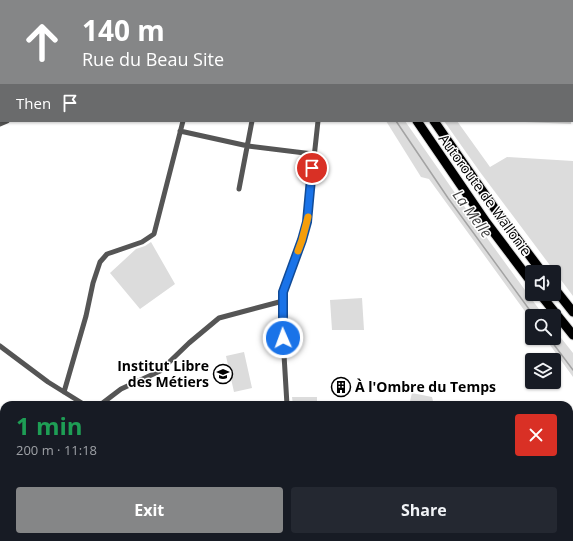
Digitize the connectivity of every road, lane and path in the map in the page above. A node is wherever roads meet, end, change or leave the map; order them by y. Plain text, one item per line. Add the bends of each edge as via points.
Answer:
1 (183, 122) edge
2 (252, 122) edge
3 (318, 122) edge
4 (418, 122) edge
5 (435, 122) edge
6 (180, 132) junction
7 (248, 146) junction
8 (313, 154) junction
9 (239, 189) dead end
10 (537, 265) edge
11 (525, 275) edge
12 (561, 297) edge
13 (283, 300) junction
14 (546, 301) edge
15 (573, 312) edge
16 (573, 335) edge
17 (0, 346) edge
18 (64, 392) junction
19 (79, 401) edge
20 (105, 401) edge
21 (287, 401) edge

1 - 6 street
2 - 7 street
3 - 8 street
4 - 11 highway, Autoroute de Wallonie
5 - 10 highway, Autoroute de Wallonie
6 - 7 street
6 - 18 street via 154,234 142,242 107,254 100,262
7 - 8 street
7 - 9 street
8 - 13 street via 307,222 286,281
12 - 15 highway
13 - 20 street via 219,318 188,343 160,371 121,389
13 - 21 street
14 - 16 highway
17 - 18 street
18 - 19 street

